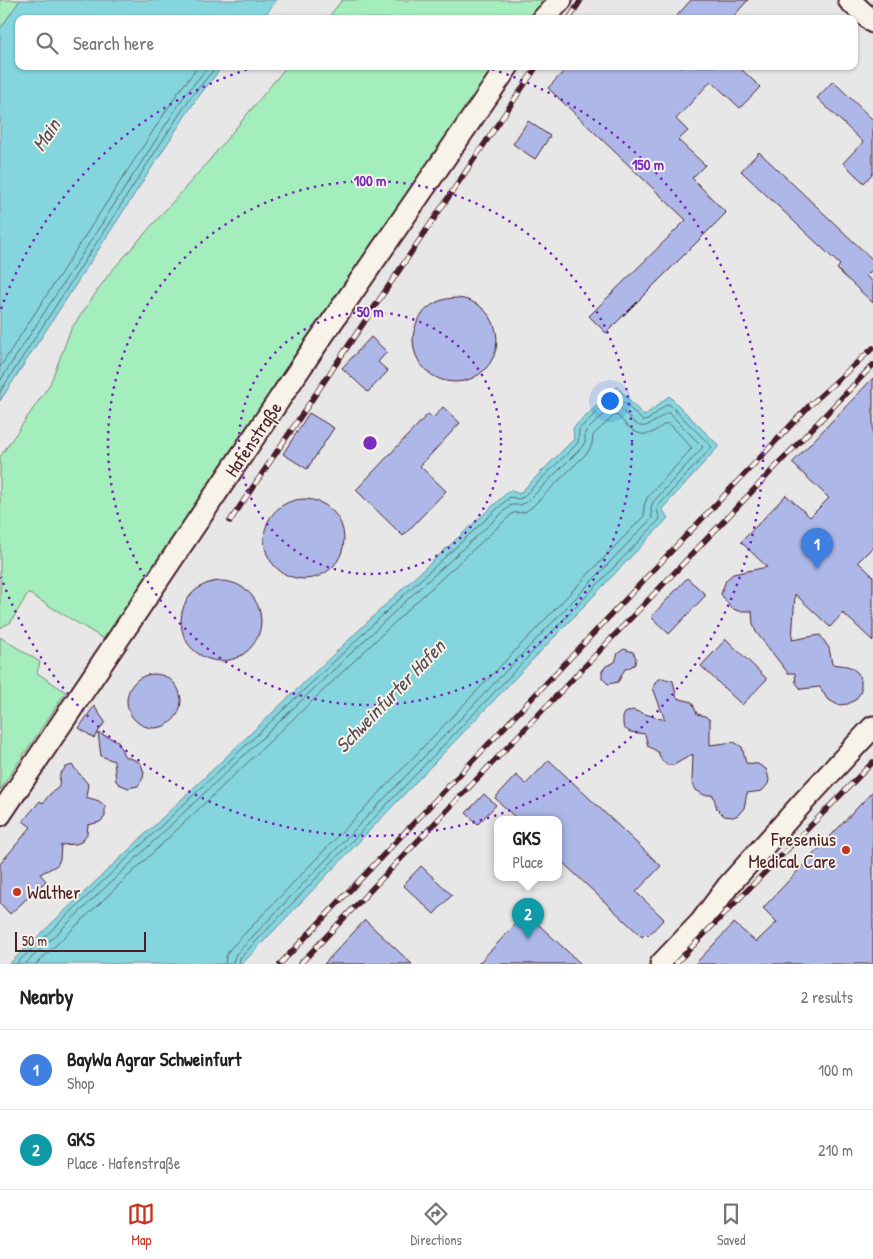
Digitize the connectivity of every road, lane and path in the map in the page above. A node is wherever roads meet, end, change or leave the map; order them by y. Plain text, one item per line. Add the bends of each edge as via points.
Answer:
1 (562, 0) edge
2 (849, 0) edge
3 (547, 15) edge
4 (873, 22) edge
5 (505, 70) edge
6 (873, 728) edge
7 (0, 815) edge
8 (661, 964) edge

1 - 3 street
2 - 4 street
5 - 7 street, Hafenstraße
6 - 8 street

